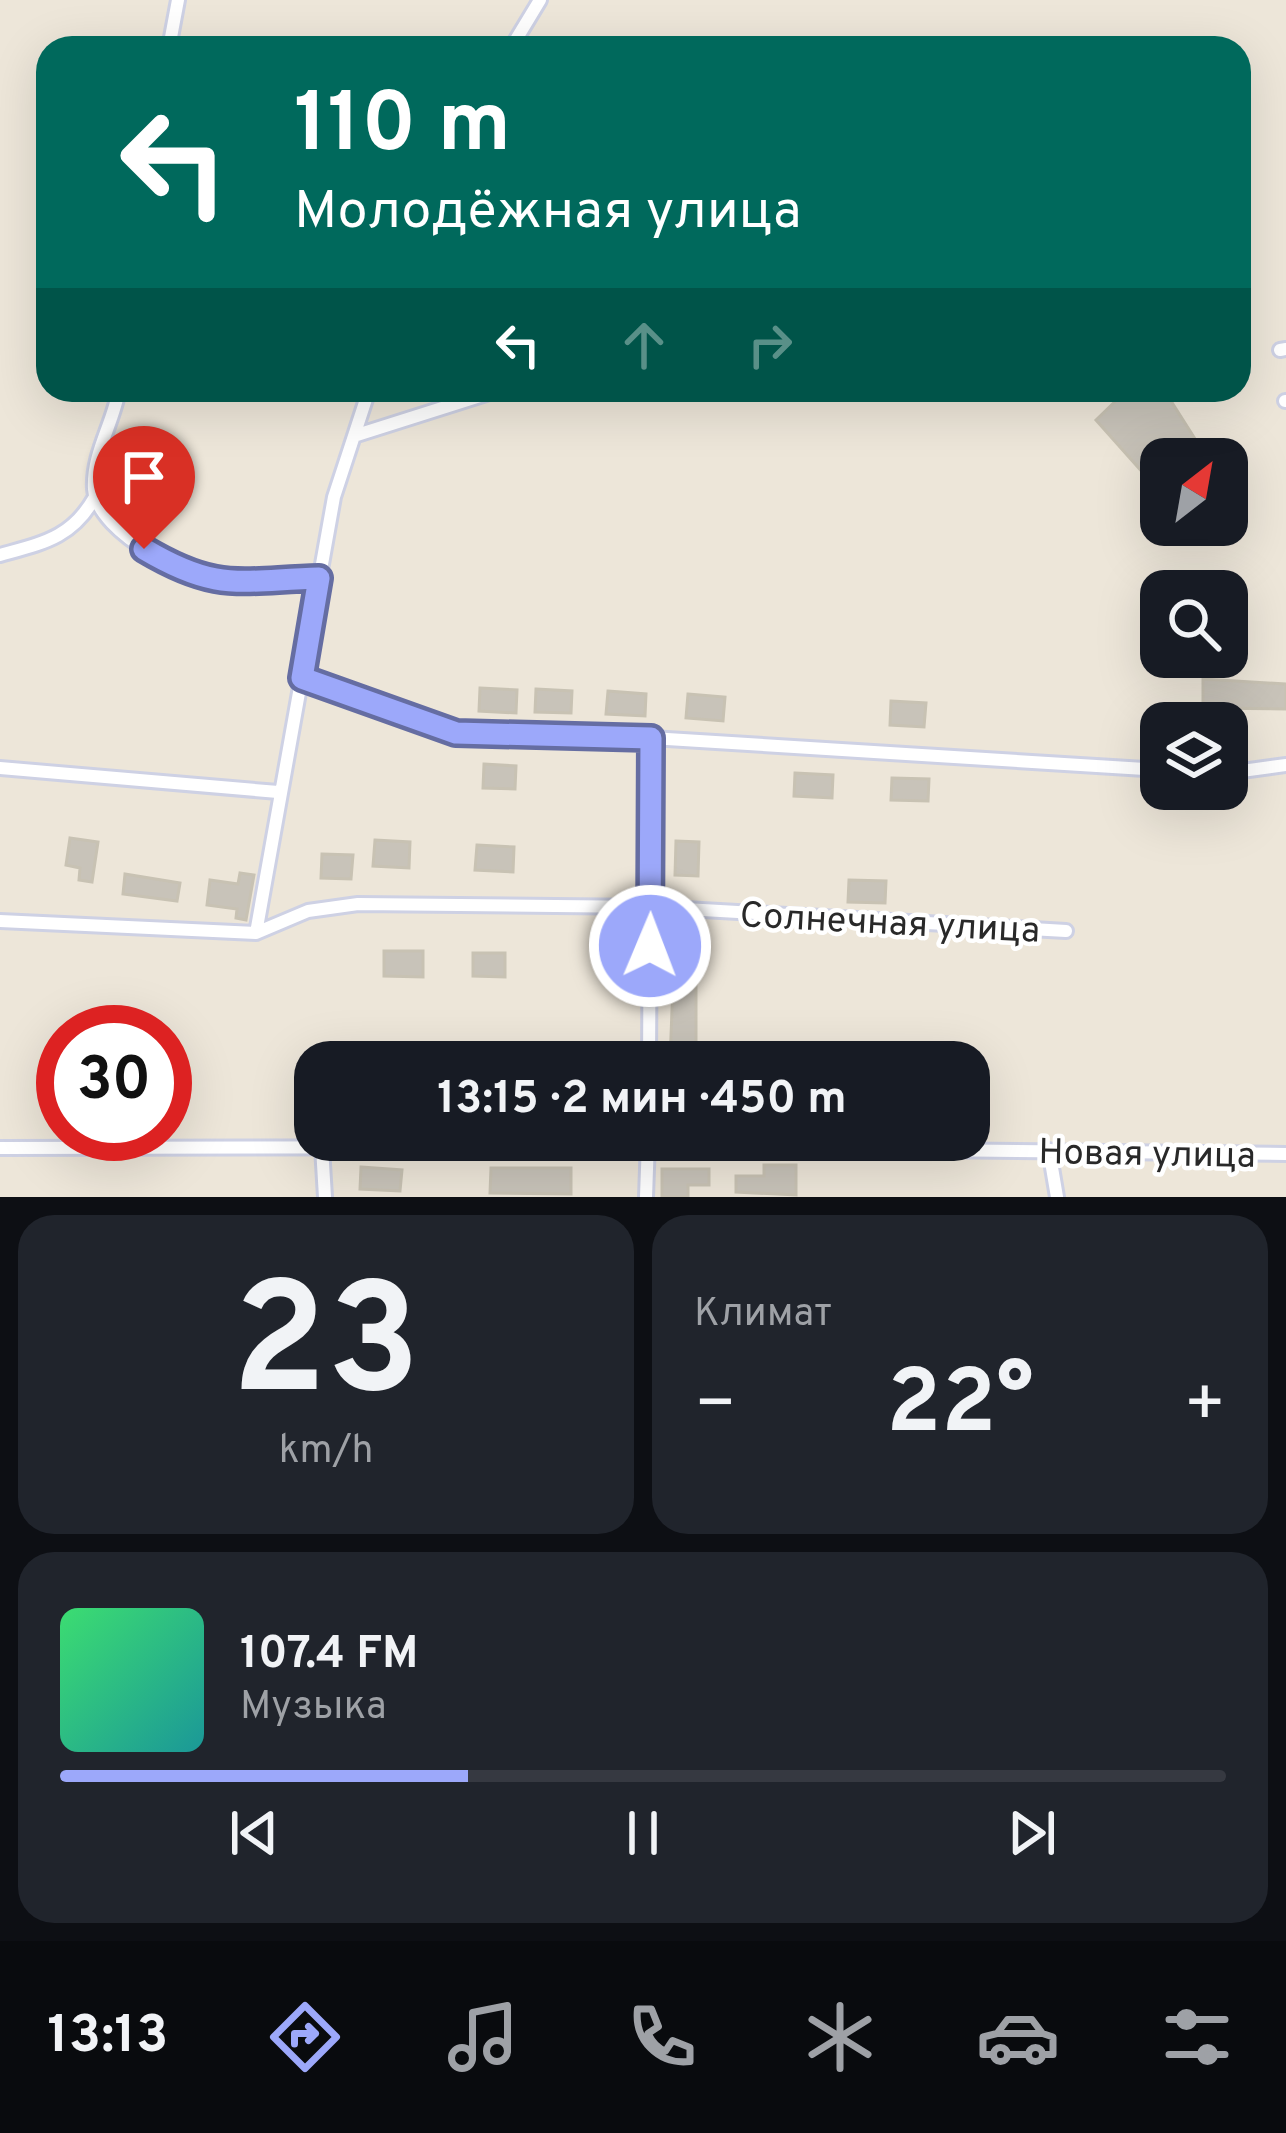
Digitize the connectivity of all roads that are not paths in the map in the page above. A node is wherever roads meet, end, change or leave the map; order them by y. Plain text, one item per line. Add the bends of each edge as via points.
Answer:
1 (178, 0) edge
2 (540, 0) edge
3 (171, 36) edge
4 (518, 36) edge
5 (115, 402) edge
6 (366, 402) edge
7 (461, 402) edge
8 (356, 435) junction
9 (94, 497) junction
10 (0, 555) edge
11 (319, 578) junction
12 (302, 678) junction
13 (651, 738) junction
14 (1286, 765) edge
15 (0, 768) edge
16 (1140, 769) edge
17 (1248, 770) edge
18 (278, 792) junction
19 (650, 907) junction
20 (0, 922) edge
21 (1066, 931) dead end
22 (256, 933) junction
23 (649, 1041) edge
24 (0, 1148) edge
25 (294, 1148) edge
26 (990, 1149) edge
27 (1049, 1150) junction
28 (1286, 1154) edge
29 (323, 1161) edge
30 (647, 1161) edge
31 (325, 1197) edge
32 (646, 1197) edge
33 (1057, 1197) edge

1 - 3 street
2 - 4 street
5 - 9 street
6 - 8 street
7 - 8 street
8 - 11 street
9 - 10 street via 62,538
9 - 11 street via 144,549 216,582
11 - 12 street
12 - 13 street via 456,733
12 - 18 street
13 - 16 street
13 - 19 street
14 - 17 street
15 - 18 street
18 - 22 street
19 - 21 street, Солнечная улица
19 - 22 street, Солнечная улица via 335,904
19 - 23 street
20 - 22 street, Солнечная улица
24 - 25 street, Новая улица
26 - 27 street, Новая улица
27 - 28 street, Новая улица
27 - 33 street
29 - 31 street
30 - 32 street

